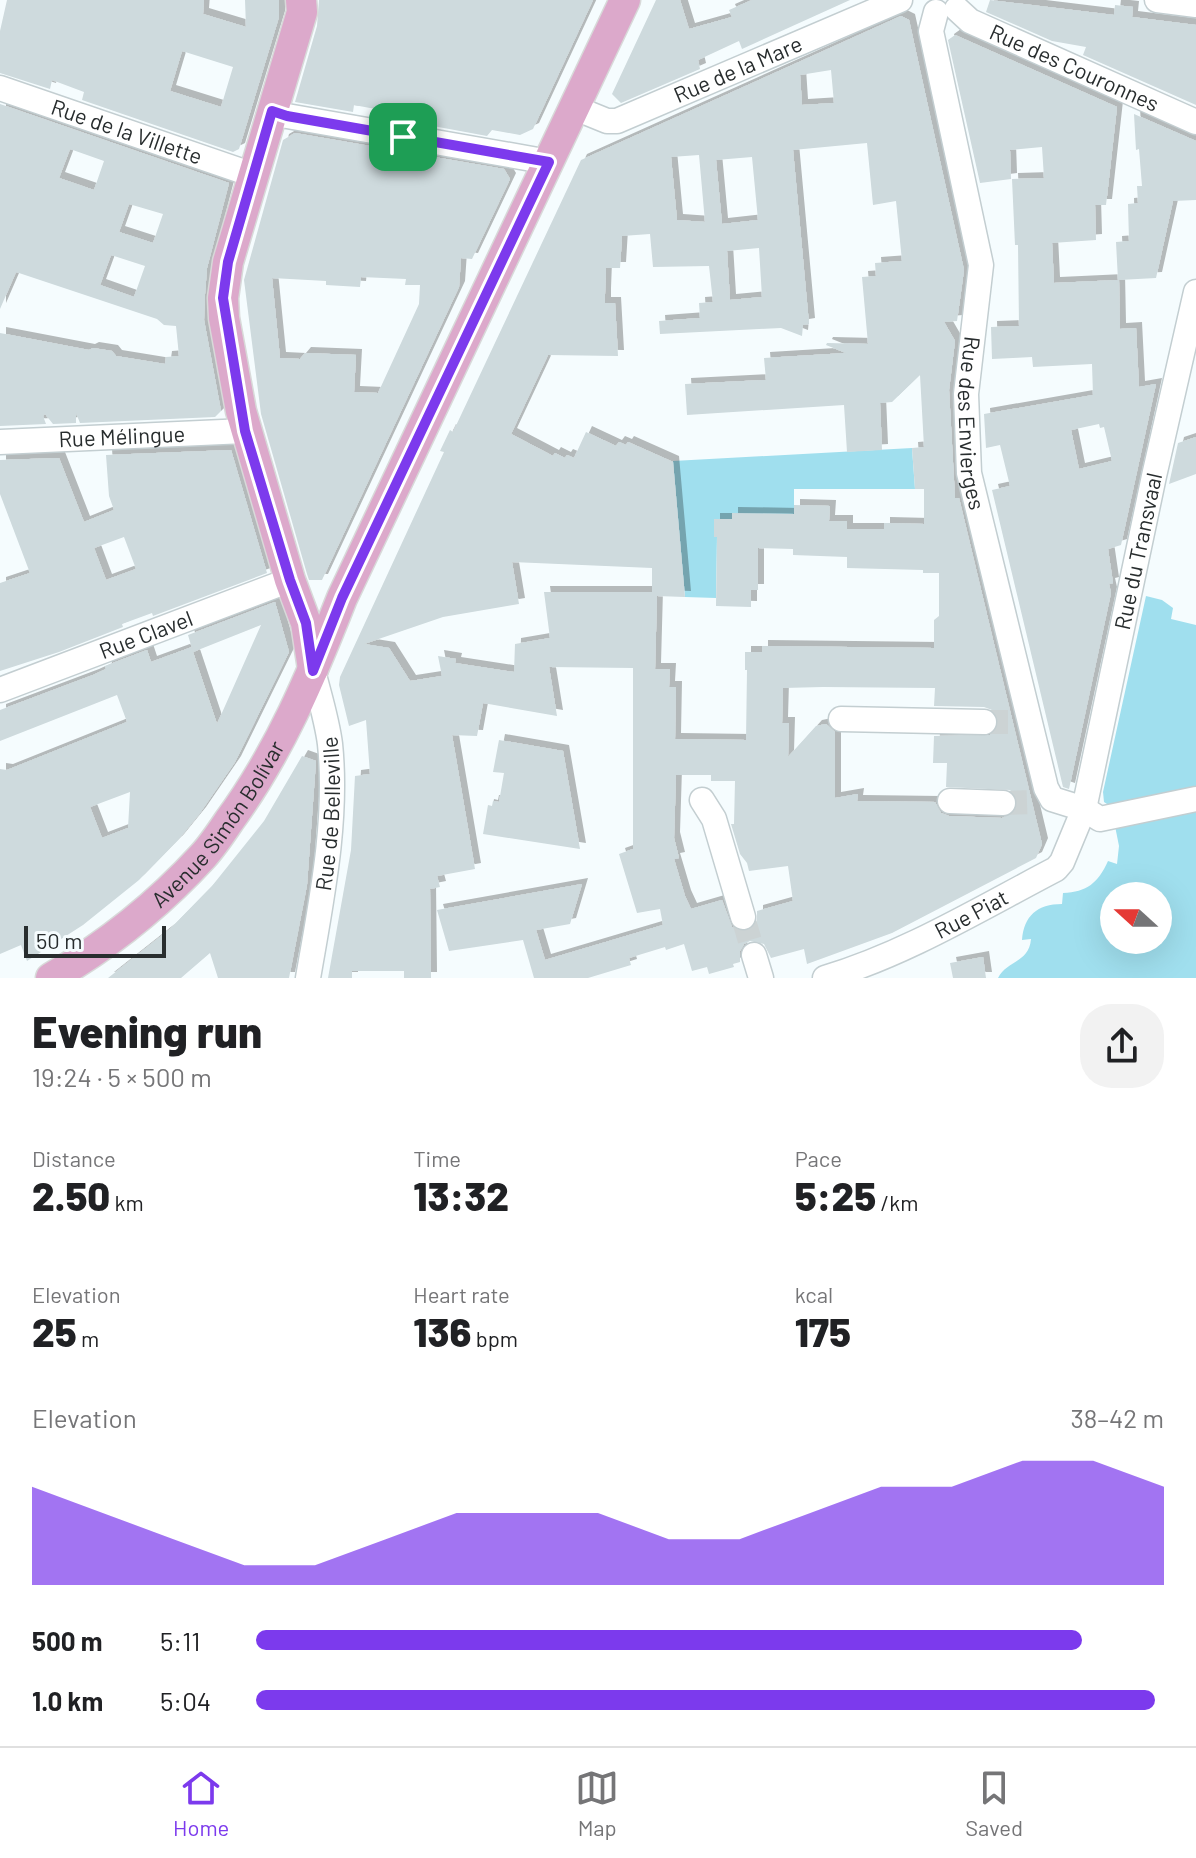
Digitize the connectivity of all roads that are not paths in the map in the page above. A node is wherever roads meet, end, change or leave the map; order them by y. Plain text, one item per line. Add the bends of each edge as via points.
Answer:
1 (301, 0) edge
2 (625, 0) edge
3 (900, 0) edge
4 (1157, 0) edge
5 (937, 4) edge
6 (1196, 5) edge
7 (0, 88) edge
8 (575, 108) junction
9 (272, 111) junction
10 (1196, 122) edge
11 (549, 162) junction
12 (253, 175) junction
13 (1196, 292) edge
14 (245, 431) junction
15 (0, 442) edge
16 (290, 580) junction
17 (313, 671) junction
18 (0, 690) edge
19 (841, 719) dead end
20 (984, 722) tunnel mouth
21 (1196, 799) edge
22 (702, 800) dead end
23 (950, 801) dead end
24 (1003, 803) tunnel mouth
25 (1084, 809) junction
26 (743, 917) tunnel mouth
27 (51, 978) edge
28 (308, 978) edge
29 (825, 978) edge

1 - 9 main road, Rue de Belleville via 302,12
2 - 8 main road, Avenue Simón Bolívar
3 - 8 street, Rue de la Mare via 617,121
4 - 6 street
5 - 10 street, Rue des Couronnes
5 - 25 street, Rue des Envierges via 931,31 981,265 966,394 969,473 1022,723 1046,788 1042,801
7 - 12 street, Rue de la Villette
8 - 11 main road, Avenue Simón Bolívar
9 - 11 street
9 - 12 main road, Rue de Belleville
11 - 17 main road, Avenue Simón Bolívar via 342,598
12 - 14 main road, Rue de Belleville via 223,298
13 - 25 street, Rue du Transvaal
14 - 15 street, Rue Mélingue
14 - 16 main road, Rue de Belleville
16 - 17 main road, Rue de Belleville via 306,623
16 - 18 street, Rue Clavel
17 - 27 main road, Avenue Simón Bolívar via 287,728 205,854 124,930
17 - 28 street, Rue de Belleville via 330,743 330,790 327,870
19 - 20 street
21 - 25 street, Rue des Envierges via 1100,819
22 - 26 street via 714,819
23 - 24 street
25 - 29 street, Rue Piat via 1056,869 918,941

